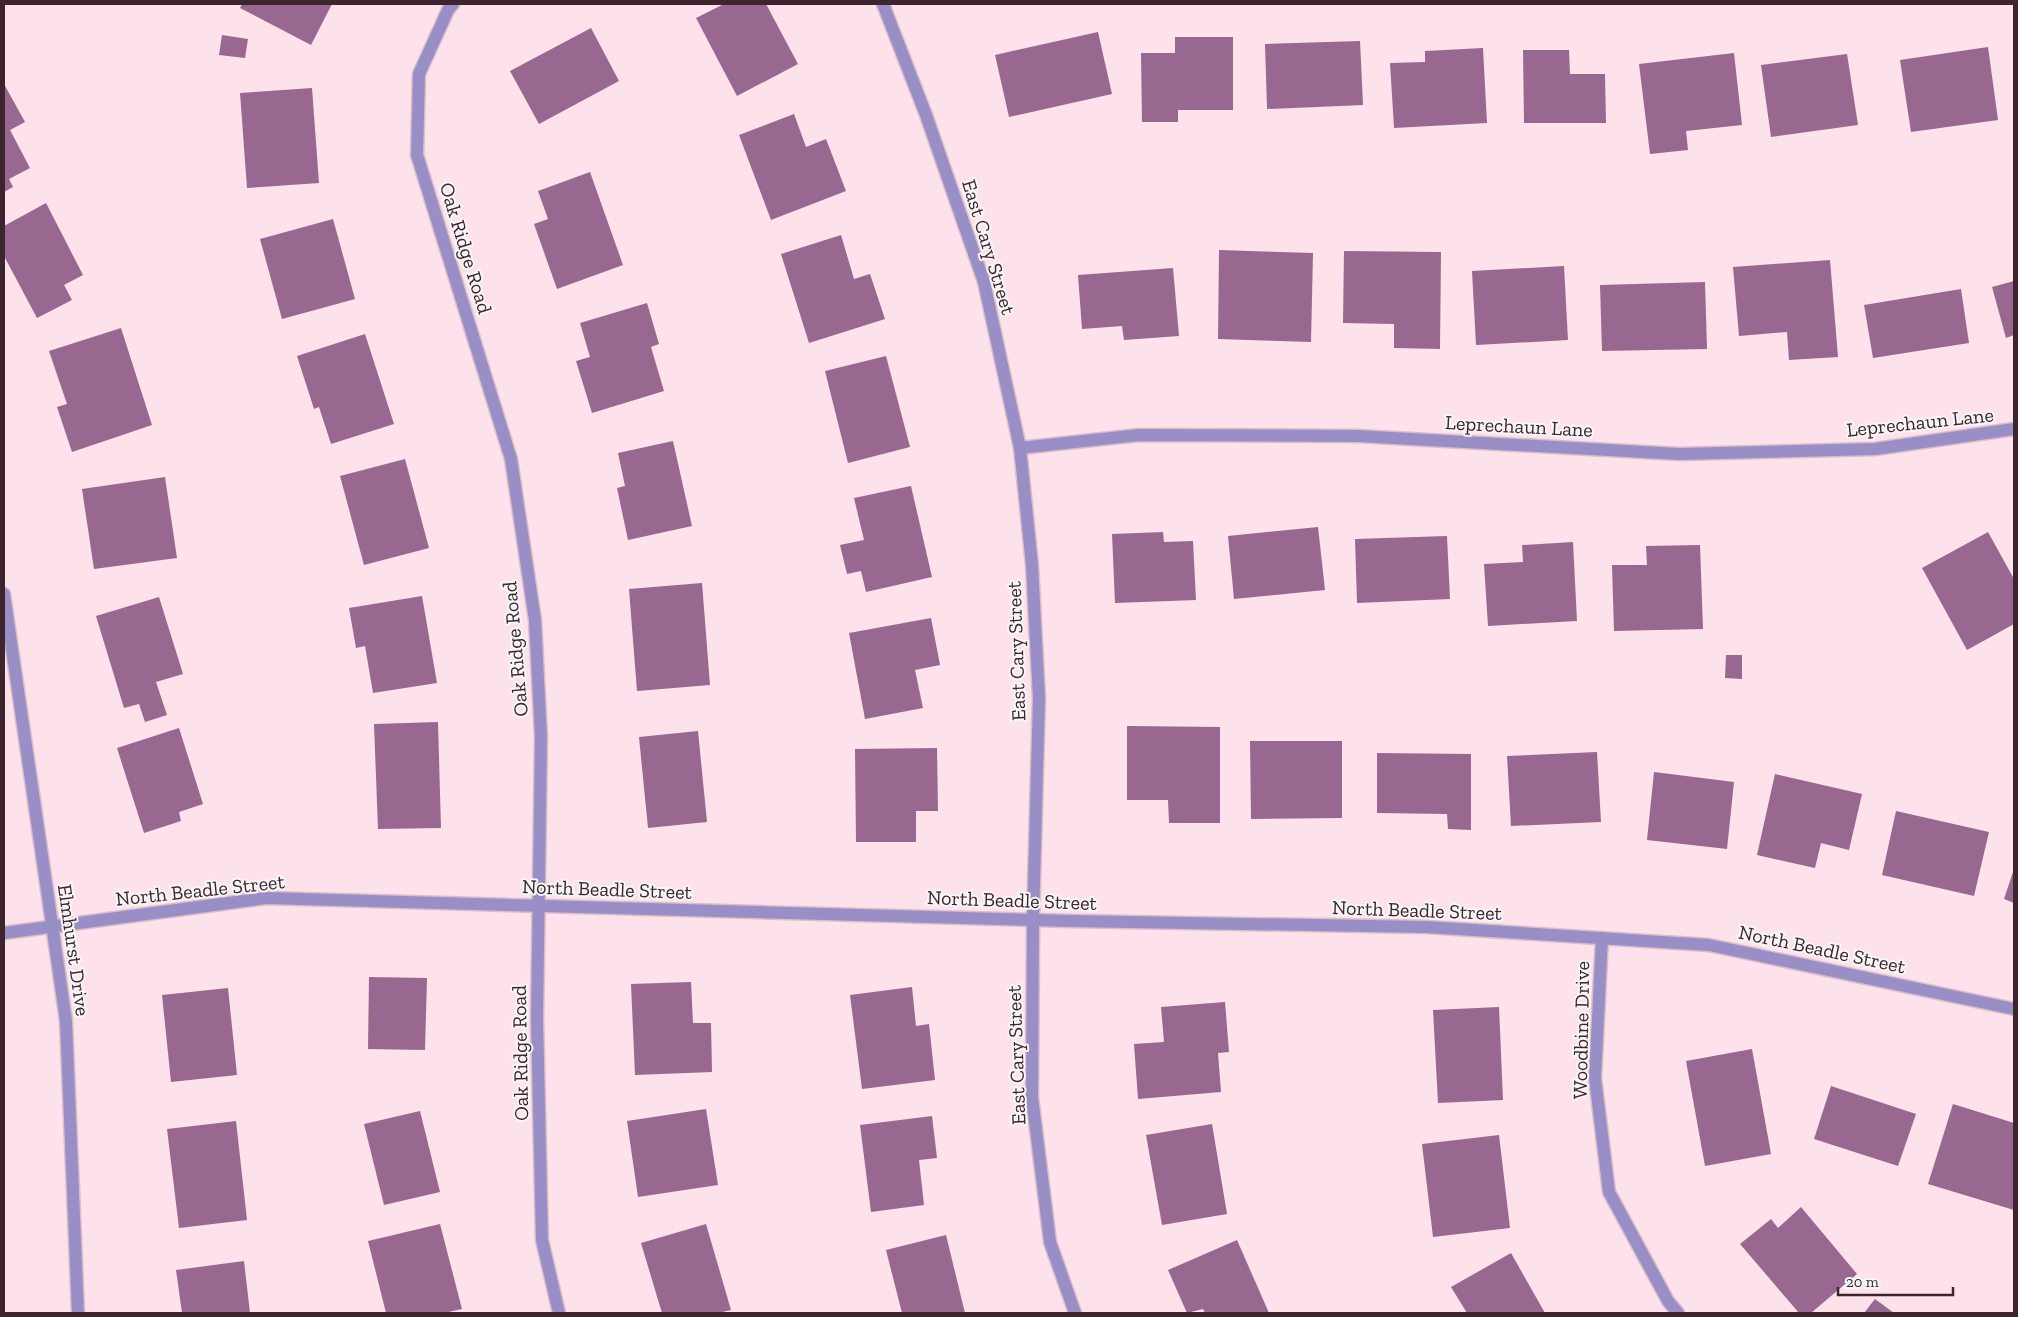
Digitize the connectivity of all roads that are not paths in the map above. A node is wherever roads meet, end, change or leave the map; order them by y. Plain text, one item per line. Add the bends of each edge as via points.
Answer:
1 (453, 4) edge
2 (883, 4) edge
3 (2014, 429) edge
4 (1020, 448) junction
5 (4, 594) edge
6 (540, 906) junction
7 (1033, 919) junction
8 (51, 927) junction
9 (4, 933) edge
10 (1602, 938) junction
11 (2014, 1009) edge
12 (78, 1313) edge
13 (559, 1313) edge
14 (1075, 1313) edge
15 (1678, 1313) edge

1 - 6 street, Oak Ridge Road via 419,74 417,155 511,459 535,620 541,737
2 - 4 street, East Cary Street via 926,115 984,282
3 - 4 street, Leprechaun Lane via 1875,449 1679,454 1358,436 1138,435
4 - 7 street, East Cary Street via 1032,565 1039,698
5 - 8 street, Elmhurst Drive
6 - 7 street, North Beadle Street
6 - 8 street, North Beadle Street via 266,898
6 - 13 street, Oak Ridge Road via 537,1020 542,1240
7 - 10 street, North Beadle Street via 1426,927
7 - 14 street, East Cary Street via 1032,1097 1050,1242
8 - 9 street, North Beadle Street
8 - 12 street, Elmhurst Drive via 66,1020
10 - 11 street, North Beadle Street via 1709,945
10 - 15 street, Woodbine Drive via 1595,1078 1609,1192 1668,1301

